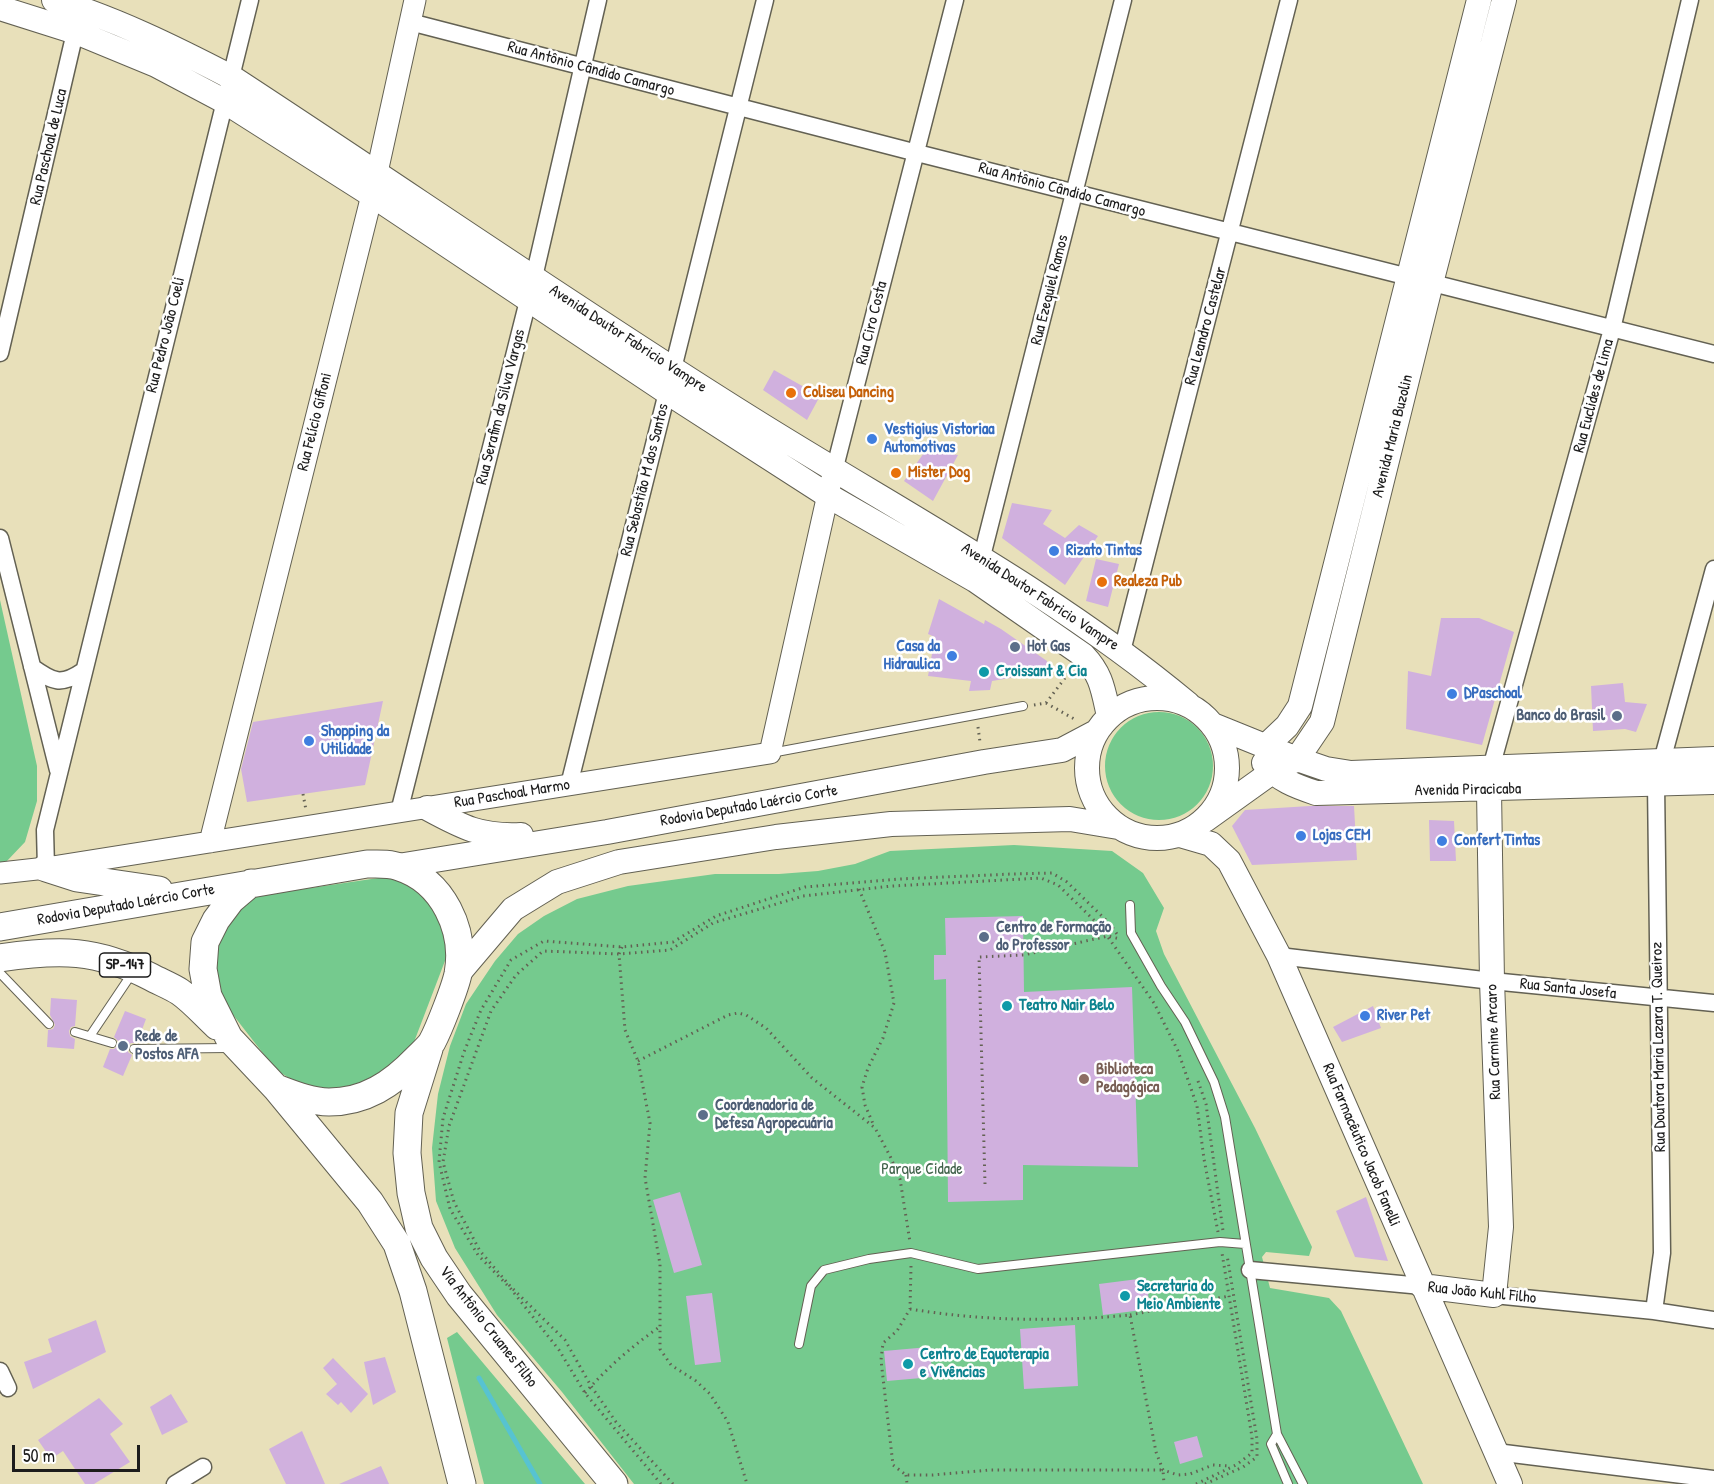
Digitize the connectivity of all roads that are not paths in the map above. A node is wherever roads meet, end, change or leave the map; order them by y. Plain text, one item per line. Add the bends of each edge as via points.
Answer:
1 (54, 0) edge
2 (250, 0) edge
3 (416, 0) edge
4 (598, 0) edge
5 (765, 0) edge
6 (955, 0) edge
7 (1123, 0) edge
8 (1289, 0) edge
9 (1479, 0) edge
10 (1504, 0) edge
11 (1690, 0) edge
12 (82, 4) edge
13 (0, 8) edge
14 (410, 22) junction
15 (76, 32) junction
16 (582, 67) junction
17 (231, 76) junction
18 (224, 101) junction
19 (738, 108) junction
20 (916, 152) junction
21 (374, 183) junction
22 (1075, 194) junction
23 (1230, 234) junction
24 (1420, 281) junction
25 (531, 288) junction
26 (7, 300) edge
27 (1612, 329) junction
28 (0, 353) edge
29 (1714, 354) edge
30 (670, 381) junction
31 (834, 471) junction
32 (827, 495) junction
33 (0, 538) edge
34 (979, 569) junction
35 (1714, 569) edge
36 (1122, 651) junction
37 (32, 667) junction
38 (83, 671) junction
39 (1188, 704) junction
40 (1023, 706) road end
41 (1103, 724) junction
42 (1213, 725) junction
43 (1243, 739) junction
44 (1266, 746) junction
45 (770, 753) junction
46 (1297, 759) junction
47 (1714, 759) edge
48 (1272, 772) junction
49 (1659, 772) junction
50 (58, 774) junction
51 (1490, 779) junction
52 (1714, 782) edge
53 (569, 785) junction
54 (427, 808) junction
55 (399, 812) junction
56 (1205, 820) junction
57 (1118, 827) junction
58 (607, 832) junction
59 (1180, 835) junction
60 (210, 842) junction
61 (398, 866) junction
62 (46, 868) junction
63 (0, 873) edge
64 (251, 883) junction
65 (190, 894) junction
66 (1130, 905) dead end
67 (0, 927) edge
68 (1279, 956) junction
69 (0, 958) edge
70 (136, 969) junction
71 (0, 972) edge
72 (457, 975) junction
73 (1492, 981) junction
74 (1658, 998) junction
75 (1714, 1003) edge
76 (49, 1024) dead end
77 (75, 1032) dead end
78 (90, 1036) junction
79 (112, 1043) dead end
80 (233, 1043) junction
81 (431, 1044) junction
82 (134, 1049) dead end
83 (276, 1088) junction
84 (1245, 1244) junction
85 (1250, 1270) junction
86 (1422, 1286) junction
87 (1494, 1295) junction
88 (1653, 1311) junction
89 (1714, 1320) edge
90 (799, 1344) dead end
91 (0, 1371) edge
92 (8, 1388) dead end
93 (1277, 1434) junction
94 (1496, 1452) junction
95 (203, 1467) dead end
96 (1714, 1479) edge
97 (175, 1484) edge
98 (462, 1484) edge
99 (614, 1484) edge
100 (1288, 1484) edge
101 (1303, 1484) edge
102 (1510, 1484) edge

1 - 12 main road, Avenida Doutor Fabricio Vampre
2 - 17 street, Rua Pedro João Coeli
3 - 14 street, Rua Felício Giffoni
4 - 16 street, Rua Serafim da Silva Vargas
5 - 19 street, Rua Sebastião M dos Santos
6 - 20 street, Rua Ciro Costa
7 - 22 street, Rua Ezequiel Ramos
8 - 23 street, Rua Leandro Castelar
9 - 24 main road, Avenida Maria Buzolin
10 - 24 main road, Avenida Maria Buzolin
11 - 27 street, Rua Euclides de Lima
12 - 15 street, Rua Paschoal de Luca
12 - 17 main road, Avenida Doutor Fabricio Vampre
13 - 15 main road, Avenida Doutor Fabricio Vampre
14 - 16 street, Rua Antônio Cândido Camargo
14 - 21 street, Rua Felício Giffoni
15 - 18 main road, Avenida Doutor Fabricio Vampre via 156,65
15 - 26 street, Rua Paschoal de Luca
16 - 19 street, Rua Antônio Cândido Camargo
16 - 25 street, Rua Serafim da Silva Vargas
17 - 18 street, Rua Pedro João Coeli
17 - 21 main road, Avenida Doutor Fabricio Vampre
18 - 21 main road, Avenida Doutor Fabricio Vampre
18 - 38 street, Rua Pedro João Coeli
19 - 20 street, Rua Antônio Cândido Camargo
19 - 30 street, Rua Sebastião M dos Santos
20 - 22 street, Rua Antônio Cândido Camargo
20 - 31 street, Rua Ciro Costa
21 - 25 main road, Avenida Doutor Fabricio Vampre
21 - 60 street, Rua Felício Giffoni
22 - 23 street, Rua Antônio Cândido Camargo
22 - 34 street, Rua Ezequiel Ramos
23 - 24 street, Rua Antônio Cândido Camargo
23 - 36 street, Rua Leandro Castelar
24 - 27 street, Rua Antônio Cândido Camargo
24 - 44 main road, Avenida Maria Buzolin via 1300,706 1287,726
24 - 46 main road, Avenida Maria Buzolin via 1322,722
25 - 30 main road, Avenida Doutor Fabricio Vampre
25 - 55 street, Rua Serafim da Silva Vargas
26 - 28 street, Rua Paschoal de Luca
27 - 29 street, Rua Antônio Cândido Camargo
27 - 51 street, Rua Euclides de Lima
30 - 31 main road, Avenida Doutor Fabricio Vampre
30 - 32 main road, Avenida Doutor Fabricio Vampre
30 - 53 street, Rua Sebastião M dos Santos
31 - 32 street, Rua Ciro Costa
31 - 34 main road, Avenida Doutor Fabricio Vampre
32 - 34 main road, Avenida Doutor Fabricio Vampre
32 - 45 street, Rua Ciro Costa
33 - 37 street
34 - 36 main road, Avenida Doutor Fabricio Vampre
34 - 41 main road, Avenida Doutor Fabricio Vampre via 1096,668 1101,681
35 - 49 street, Rua Doutora Maria Lazara T. Queiroz
36 - 39 main road, Avenida Doutor Fabricio Vampre
37 - 38 street via 49,680 68,681
37 - 50 street
38 - 50 street, Rua Pedro João Coeli
39 - 41 main road via 1168,698 1147,698 1127,704
39 - 42 main road
40 - 45 lane, Rua Paschoal Marmo
41 - 57 main road via 1088,752 1086,773 1091,794 1102,813
41 - 58 main road, Rodovia Deputado Laércio Corte via 1062,750
42 - 43 main road, Avenida Piracicaba
42 - 56 main road via 1228,764 1218,804
43 - 44 main road, Avenida Piracicaba
43 - 48 main road, Avenida Piracicaba
44 - 46 main road, Avenida Piracicaba
45 - 53 street, Rua Paschoal Marmo
46 - 48 main road, Avenida Maria Buzolin
46 - 51 main road, Avenida Piracicaba via 1351,773
47 - 49 main road, Avenida Piracicaba
48 - 51 main road, Avenida Piracicaba via 1290,784 1316,793
48 - 56 main road, Avenida Maria Buzolin
49 - 51 main road, Avenida Piracicaba
49 - 52 main road, Avenida Piracicaba
49 - 74 street, Rua Doutora Maria Lazara T. Queiroz
50 - 62 street, Rua Pedro João Coeli via 45,830
51 - 73 main road, Rua Carmine Arcaro
53 - 54 street, Rua Paschoal Marmo
54 - 55 street, Rua Paschoal Marmo
54 - 58 main road via 466,829 501,836
55 - 60 street, Rua Paschoal Marmo
56 - 59 main road
57 - 59 main road via 1138,836
57 - 72 main road, Rodovia Deputado Laércio Corte via 1070,819 891,824 619,861 557,882 513,909
58 - 61 main road, Rodovia Deputado Laércio Corte
59 - 68 main road, Rua Farmacêutico Jacob Fanelli via 1211,844 1229,861
60 - 62 street, Rua Paschoal Marmo
61 - 64 main road, Rodovia Deputado Laércio Corte via 367,864
61 - 72 main road, Via Antônio Cruanes Filho via 436,890 449,908 459,953
62 - 63 street, Rua Paschoal Marmo
62 - 65 main road via 77,878
64 - 65 main road, Rodovia Deputado Laércio Corte
64 - 80 main road via 231,900 205,942 203,969 208,996
65 - 67 main road, Rodovia Deputado Laércio Corte
66 - 84 lane via 1131,933 1185,1022 1214,1082 1225,1117
68 - 73 street, Rua Santa Josefa
68 - 86 main road, Rua Farmacêutico Jacob Fanelli
69 - 70 main road, Rodovia Deputado Laércio Corte / SP-147 via 44,951 88,954
70 - 78 lane
70 - 80 main road, Rodovia Deputado Laércio Corte / SP-147 via 179,991
71 - 76 lane
72 - 81 main road, Via Antônio Cruanes Filho
73 - 74 street, Rua Santa Josefa
73 - 87 main road, Rua Carmine Arcaro via 1501,1227
74 - 75 street, Rua Santa Josefa
74 - 88 street, Rua Doutora Maria Lazara T. Queiroz via 1662,1253
77 - 78 lane
78 - 79 lane
80 - 82 lane
80 - 83 main road
81 - 83 main road via 401,1075 380,1090 355,1099 328,1102
81 - 99 main road, Via Antônio Cruanes Filho via 409,1113 407,1153 419,1228 459,1295
83 - 98 main road via 370,1202 397,1244 413,1291
84 - 85 lane
84 - 90 lane via 1222,1242 978,1269 911,1253 869,1259 824,1270 811,1286
85 - 86 street, Rua João Kuhl Filho
85 - 93 lane
86 - 87 main road, Rua João Kuhl Filho
86 - 94 main road, Rua Farmacêutico Jacob Fanelli
87 - 88 street, Rua João Kuhl Filho
88 - 89 street, Rua João Kuhl Filho
91 - 92 street
93 - 100 lane via 1271,1444
93 - 101 lane
94 - 96 street
94 - 102 main road, Rua Farmacêutico Jacob Fanelli
95 - 97 street

